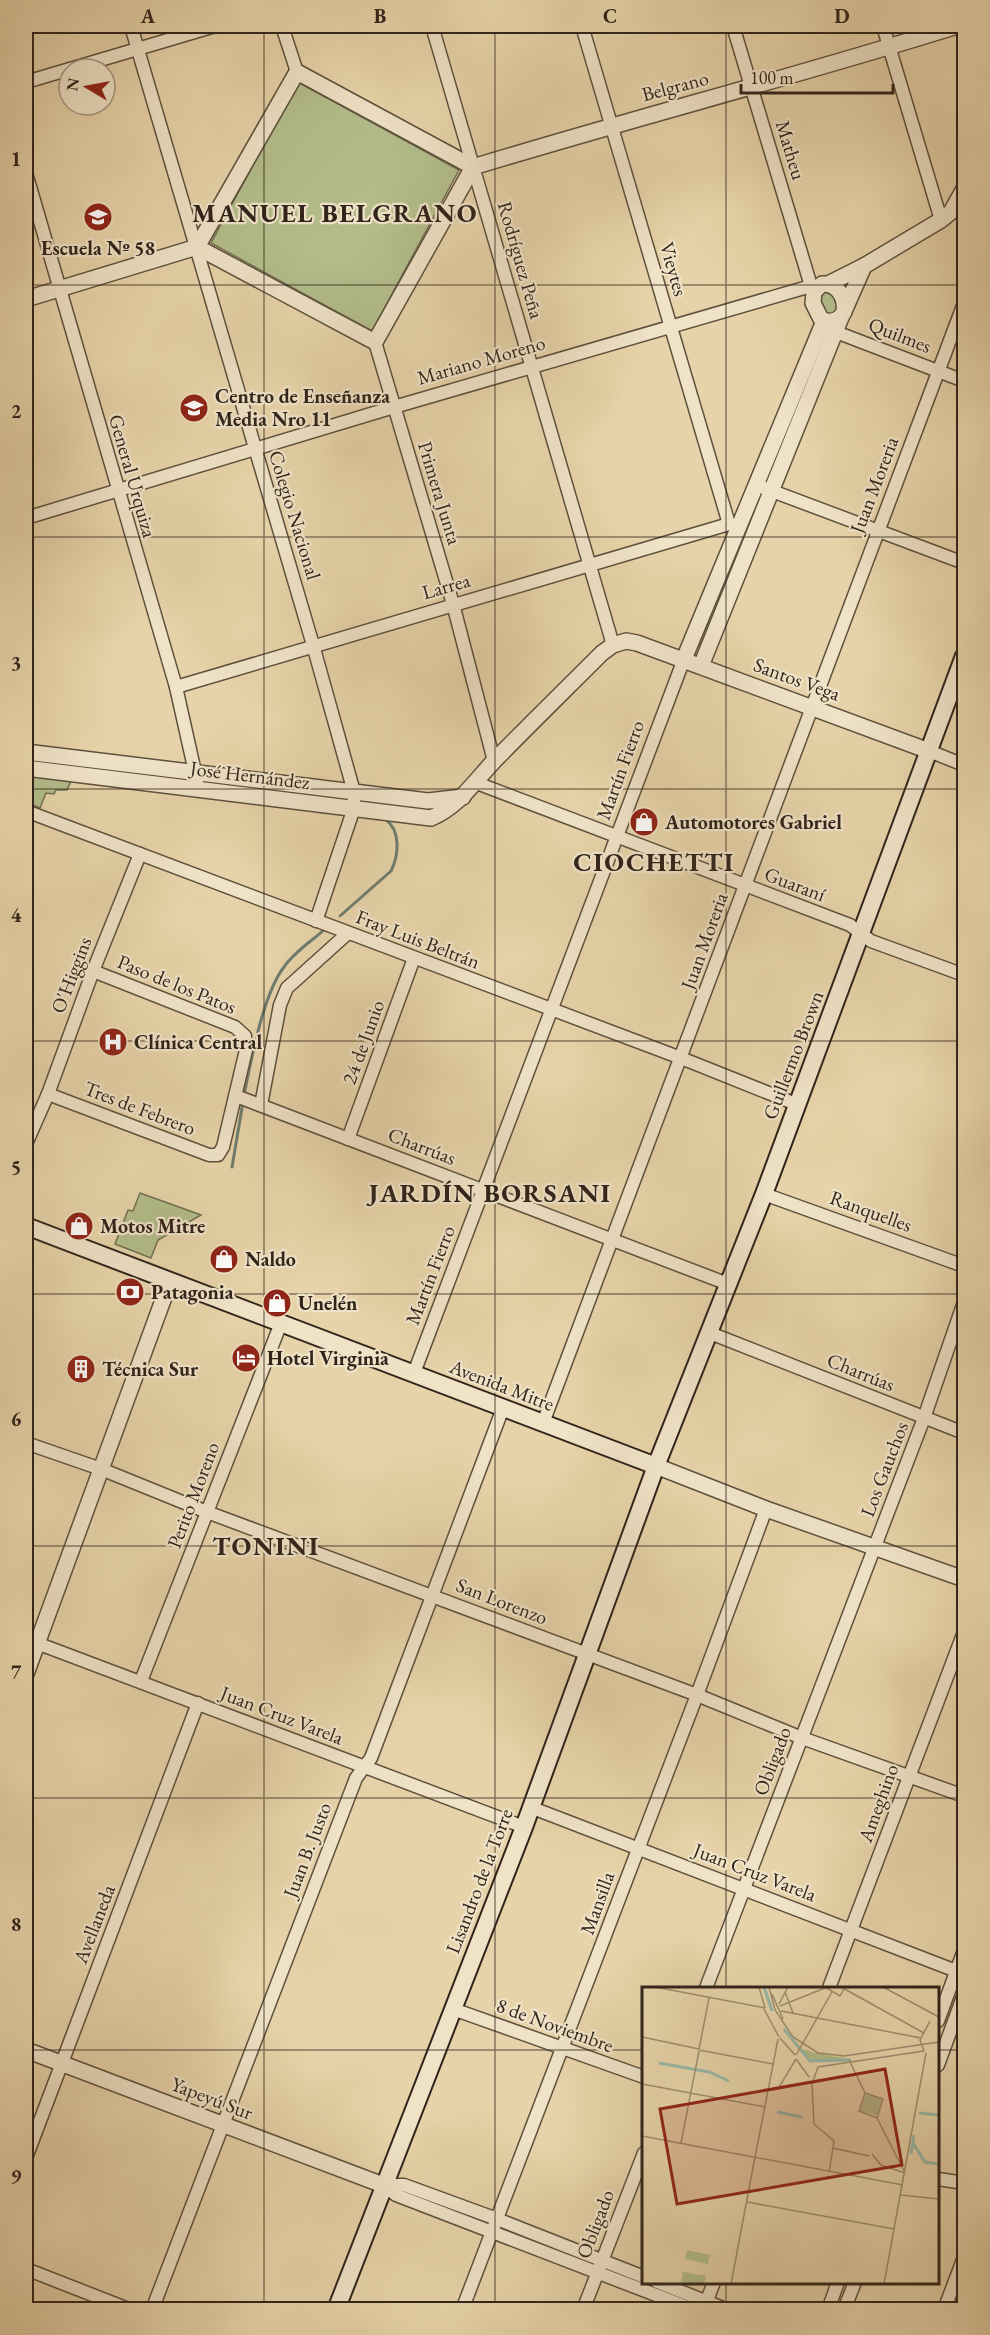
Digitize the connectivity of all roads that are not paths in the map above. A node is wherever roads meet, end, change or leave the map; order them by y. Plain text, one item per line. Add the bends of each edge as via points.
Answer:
1 (131, 26) edge
2 (215, 26) edge
3 (282, 26) edge
4 (432, 26) edge
5 (582, 26) edge
6 (733, 26) edge
7 (883, 26) edge
8 (957, 26) edge
9 (889, 47) junction
10 (138, 48) junction
11 (297, 72) junction
12 (26, 82) edge
13 (751, 87) junction
14 (612, 125) junction
15 (473, 167) junction
16 (26, 173) edge
17 (964, 189) edge
18 (941, 220) junction
19 (197, 248) junction
20 (864, 266) junction
21 (818, 286) junction
22 (60, 290) junction
23 (26, 300) edge
24 (964, 303) edge
25 (843, 312) junction
26 (827, 326) junction
27 (671, 327) junction
28 (375, 342) junction
29 (532, 368) junction
30 (939, 371) junction
31 (964, 381) edge
32 (394, 407) junction
33 (255, 449) junction
34 (756, 485) junction
35 (117, 490) junction
36 (771, 490) junction
37 (26, 518) edge
38 (733, 525) junction
39 (878, 530) junction
40 (754, 533) junction
41 (964, 563) edge
42 (591, 564) junction
43 (453, 604) junction
44 (313, 645) junction
45 (613, 645) junction
46 (964, 656) edge
47 (684, 659) junction
48 (701, 666) junction
49 (176, 687) junction
50 (812, 707) junction
51 (929, 751) junction
52 (26, 752) edge
53 (494, 761) junction
54 (964, 765) edge
55 (26, 768) edge
56 (195, 773) junction
57 (474, 782) junction
58 (289, 783) junction
59 (199, 790) junction
60 (354, 792) junction
61 (463, 797) junction
62 (287, 801) junction
63 (354, 808) junction
64 (26, 811) edge
65 (618, 837) junction
66 (140, 854) junction
67 (745, 885) junction
68 (315, 921) junction
69 (348, 933) junction
70 (861, 934) junction
71 (414, 958) junction
72 (93, 971) junction
73 (964, 975) edge
74 (552, 1011) junction
75 (681, 1058) junction
76 (48, 1094) junction
77 (236, 1096) junction
78 (257, 1104) junction
79 (796, 1104) junction
80 (39, 1116) junction
81 (26, 1117) edge
82 (348, 1139) junction
83 (26, 1144) edge
84 (485, 1190) junction
85 (764, 1194) junction
86 (26, 1226) edge
87 (611, 1240) junction
88 (964, 1266) edge
89 (170, 1281) junction
90 (728, 1284) junction
91 (964, 1302) edge
92 (281, 1323) junction
93 (710, 1333) junction
94 (414, 1373) junction
95 (503, 1408) junction
96 (924, 1418) junction
97 (543, 1423) junction
98 (964, 1433) edge
99 (26, 1443) edge
100 (656, 1466) junction
101 (101, 1470) junction
102 (766, 1509) junction
103 (207, 1512) junction
104 (874, 1548) junction
105 (964, 1579) edge
106 (433, 1595) junction
107 (964, 1632) edge
108 (31, 1642) edge
109 (588, 1655) junction
110 (26, 1674) edge
111 (141, 1681) junction
112 (698, 1695) junction
113 (198, 1703) junction
114 (802, 1738) junction
115 (363, 1768) junction
116 (909, 1775) junction
117 (964, 1796) edge
118 (530, 1808) junction
119 (524, 1827) junction
120 (638, 1849) junction
121 (744, 1888) junction
122 (851, 1931) junction
123 (964, 1950) edge
124 (960, 1973) edge
125 (707, 1987) edge
126 (830, 1987) edge
127 (964, 1994) edge
128 (453, 2009) junction
129 (939, 2019) edge
130 (564, 2048) junction
131 (26, 2050) edge
132 (939, 2062) edge
133 (62, 2064) junction
134 (642, 2076) edge
135 (223, 2125) junction
136 (26, 2158) edge
137 (642, 2158) edge
138 (939, 2179) edge
139 (964, 2183) edge
140 (383, 2185) junction
141 (497, 2219) junction
142 (492, 2232) junction
143 (964, 2257) edge
144 (599, 2267) junction
145 (26, 2270) edge
146 (642, 2277) edge
147 (659, 2284) edge
148 (714, 2284) edge
149 (838, 2284) edge
150 (855, 2284) edge
151 (705, 2306) edge
152 (131, 2310) edge
153 (152, 2310) edge
154 (336, 2310) edge
155 (462, 2310) edge
156 (583, 2310) edge
157 (695, 2310) edge
158 (728, 2310) edge
159 (828, 2310) edge
160 (844, 2310) edge
161 (944, 2310) edge

1 - 10 street, Colegio Nacional
2 - 10 street
3 - 11 street
4 - 15 street, Rodríguez Peña
5 - 14 street, Vieytes
6 - 13 street, Matheu
7 - 9 street
8 - 9 street, Belgrano
9 - 13 street, Belgrano
9 - 18 street
10 - 12 street
10 - 19 street, Colegio Nacional
11 - 15 street
11 - 19 street
13 - 14 street, Belgrano
13 - 21 street, Matheu
14 - 15 street, Belgrano
14 - 27 street, Vieytes
15 - 28 street
15 - 29 street, Rodríguez Peña
16 - 22 street, General Urquiza
17 - 18 street, Mariano Moreno via 951,212
18 - 20 street, Mariano Moreno
19 - 22 street
19 - 28 street
19 - 33 street, Colegio Nacional
20 - 21 street, Mariano Moreno
20 - 25 street, Martín Fierro
21 - 25 street via 838,290
21 - 26 street via 812,300
21 - 27 street, Mariano Moreno
22 - 23 street
22 - 35 street, General Urquiza
24 - 30 street, Juan Moreria
25 - 26 street, Martín Fierro
26 - 30 street, Quilmes
26 - 34 street, Martín Fierro
26 - 36 street, Martín Fierro
27 - 29 street, Mariano Moreno
27 - 38 street, Vieytes
28 - 32 street, Primera Junta
29 - 32 street, Mariano Moreno
29 - 42 street, Rodríguez Peña
30 - 31 street, Quilmes
30 - 39 street, Juan Moreria
32 - 33 street, Mariano Moreno
32 - 43 street, Primera Junta
33 - 35 street, Mariano Moreno
33 - 44 street, Colegio Nacional
34 - 36 street
34 - 38 street, Martín Fierro
35 - 37 street, Mariano Moreno
35 - 49 street, General Urquiza
36 - 39 street
36 - 40 street, Martín Fierro
38 - 40 street
38 - 42 street, Larrea
38 - 47 street, Martín Fierro
39 - 41 street
39 - 50 street, Juan Moreria
40 - 48 street, Martín Fierro
42 - 43 street, Larrea
42 - 45 street, Rodríguez Peña
43 - 44 street, Larrea
43 - 53 street, Primera Junta
44 - 49 street, Larrea
44 - 60 street, Colegio Nacional
45 - 47 street, Santos Vega via 626,641
45 - 53 street, José Hernández
46 - 51 main road, Guillermo Brown
47 - 48 street, Santos Vega
47 - 65 street, Martín Fierro
48 - 50 street, Santos Vega
49 - 56 street, General Urquiza
50 - 51 street, Santos Vega
50 - 67 street, Juan Moreria
51 - 54 street, Santos Vega
51 - 70 main road, Guillermo Brown
52 - 56 street, José Hernández
53 - 57 street, José Hernández
55 - 59 street, José Hernández
56 - 58 street, José Hernández
56 - 59 street, General Urquiza
57 - 61 street, José Hernández
57 - 65 street, Guaraní
58 - 60 street, José Hernández
58 - 62 street
59 - 62 street, José Hernández
60 - 61 street, José Hernández via 428,801
60 - 63 street, Colegio Nacional
61 - 63 street, José Hernández via 447,810 424,819
62 - 63 street, José Hernández
63 - 68 street, Colegio Nacional
64 - 66 street, Fray Luis Beltrán
65 - 67 street, Guaraní
65 - 74 street, Martín Fierro
66 - 68 street, Fray Luis Beltrán
66 - 72 street, O'Higgins
67 - 70 street, Guaraní via 850,925
67 - 75 street, Juan Moreria
68 - 69 street, Fray Luis Beltrán
69 - 71 street, Fray Luis Beltrán
69 - 78 street via 287,988
70 - 73 street, Guaraní
70 - 79 main road, Guillermo Brown
71 - 74 street, Fray Luis Beltrán
71 - 82 street, 24 de Junio
72 - 76 street, O'Higgins
72 - 77 street, Paso de los Patos via 235,1028 245,1036 246,1050
74 - 75 street, Fray Luis Beltrán
74 - 84 street, Martín Fierro
75 - 79 street, Fray Luis Beltrán
75 - 87 street, Juan Moreria
76 - 77 street, Tres de Febrero via 209,1155 218,1155 223,1148
76 - 80 street, O'Higgins
77 - 78 street, Charrúas
78 - 82 street, Charrúas
79 - 85 main road, Guillermo Brown
80 - 81 street
80 - 83 street, O'Higgins
82 - 84 street, Charrúas
84 - 87 street, Charrúas
84 - 94 street, Martín Fierro
85 - 88 street, Ranquelles
85 - 90 main road, Guillermo Brown
86 - 89 main road, Avenida Mitre
87 - 90 street, Charrúas
87 - 97 street, Juan Moreria
89 - 92 main road, Avenida Mitre
89 - 101 street
90 - 93 main road, Guillermo Brown
91 - 96 street, Los Gauchos
92 - 94 main road, Avenida Mitre
92 - 103 street, Perito Moreno
93 - 96 street, Charrúas
93 - 100 main road, Guillermo Brown
94 - 95 main road, Avenida Mitre
95 - 97 main road, Avenida Mitre
95 - 106 street, Juan B. Justo
96 - 98 street, Charrúas
96 - 104 street, Los Gauchos
97 - 100 main road, Avenida Mitre
99 - 101 street, San Lorenzo
100 - 102 street, Avenida Mitre
100 - 109 main road, Lisandro de la Torre
101 - 103 street, San Lorenzo
101 - 108 street
102 - 104 street, Avenida Mitre
102 - 112 street, Mansilla
103 - 106 street, San Lorenzo
103 - 111 street, Perito Moreno
104 - 105 street, Avenida Mitre
104 - 114 street, Obligado
106 - 109 street, San Lorenzo
106 - 115 street, Juan B. Justo via 371,1758
107 - 116 street, Ameghino
108 - 110 street
108 - 111 street, Juan Cruz Varela
109 - 112 street, San Lorenzo
109 - 118 main road, Lisandro de la Torre
111 - 113 street, Juan Cruz Varela
112 - 114 street, San Lorenzo
112 - 120 street, Mansilla
113 - 115 street, Juan Cruz Varela
113 - 133 street, Avellaneda
114 - 116 street, San Lorenzo
114 - 121 street, Obligado
115 - 119 street, Juan Cruz Varela
115 - 135 street, Juan B. Justo
116 - 117 street, San Lorenzo
116 - 122 street, Ameghino
118 - 119 main road, Lisandro de la Torre
118 - 120 street, Juan Cruz Varela
119 - 128 main road, Lisandro de la Torre
120 - 121 street, Juan Cruz Varela
120 - 130 street, Mansilla
121 - 122 street, Juan Cruz Varela
121 - 125 street, Obligado
122 - 124 street, Juan Cruz Varela
122 - 126 street, Ameghino
123 - 124 street
124 - 129 street
127 - 132 street
128 - 130 street, 8 de Noviembre
128 - 140 main road, Lisandro de la Torre
130 - 134 street, 8 de Noviembre
130 - 141 street, Mansilla
131 - 133 street, Yapeyú Sur
133 - 135 street, Yapeyú Sur
133 - 136 street, Avellaneda
135 - 140 street, Yapeyú Sur
135 - 153 street, Juan B. Justo
137 - 144 street, Obligado
138 - 139 street
140 - 141 street, Yapeyú Sur via 404,2185
140 - 142 street, Yapeyú Sur via 396,2195
140 - 154 main road, Lisandro de la Torre
141 - 142 street, Mansilla
141 - 144 street, Yapeyú Sur
142 - 144 street, Yapeyú Sur
142 - 155 street, Mansilla
143 - 161 street
144 - 146 street, Yapeyú Sur
144 - 156 street, Obligado
144 - 157 street, Yapeyú Sur
145 - 152 street
147 - 151 street
148 - 151 street
149 - 159 street
150 - 160 street
151 - 158 street

